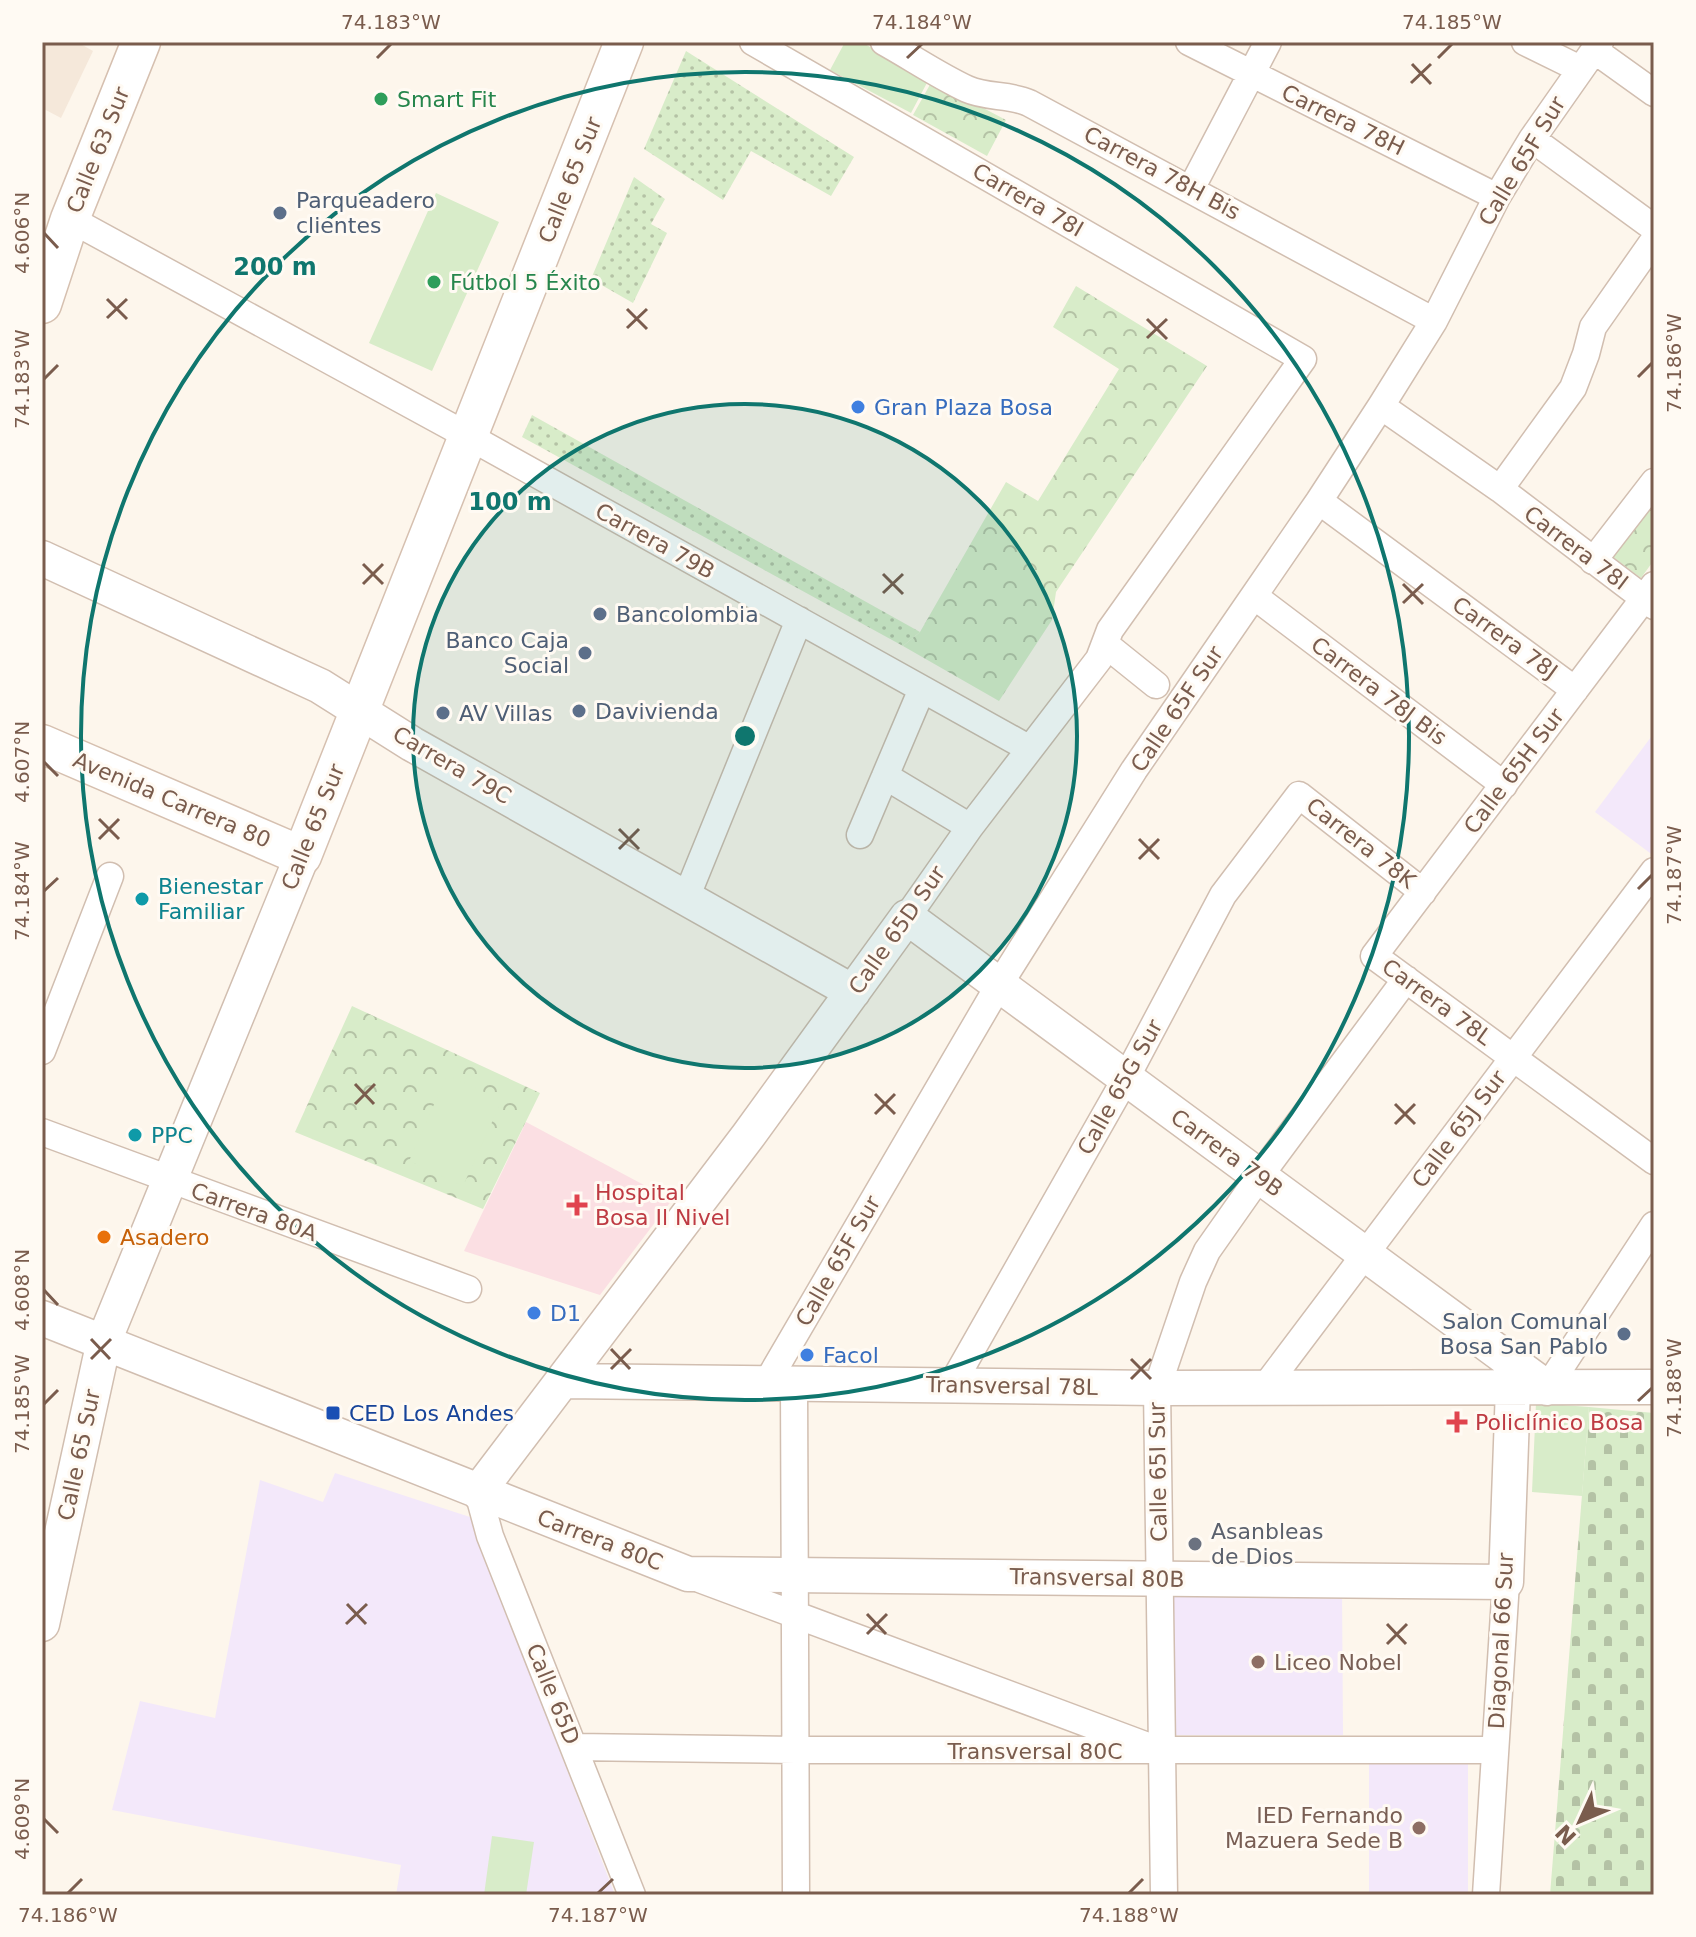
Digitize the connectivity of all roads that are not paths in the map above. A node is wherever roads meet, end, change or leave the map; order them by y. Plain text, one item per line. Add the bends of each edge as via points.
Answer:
1 (141, 42) edge
2 (624, 42) edge
3 (753, 42) edge
4 (884, 42) edge
5 (1189, 42) edge
6 (1268, 42) edge
7 (1525, 42) edge
8 (1591, 54) edge
9 (1251, 75) junction
10 (1654, 93) edge
11 (1532, 139) junction
12 (1191, 189) junction
13 (1497, 197) junction
14 (70, 219) junction
15 (1654, 228) edge
16 (1654, 240) edge
17 (42, 304) edge
18 (1434, 321) junction
19 (1303, 359) joint
20 (1381, 406) junction
21 (468, 436) junction
22 (1654, 482) edge
23 (1500, 489) junction
24 (1319, 501) junction
25 (42, 558) edge
26 (1593, 561) junction
27 (1254, 596) junction
28 (1651, 597) edge
29 (799, 620) junction
30 (1105, 644) junction
31 (1156, 685) dead end
32 (922, 689) junction
33 (1575, 690) junction
34 (359, 710) junction
35 (42, 744) edge
36 (1030, 749) junction
37 (885, 776) junction
38 (1504, 785) junction
39 (1299, 795) joint
40 (970, 827) junction
41 (860, 835) dead end
42 (302, 856) junction
43 (1654, 871) edge
44 (110, 876) dead end
45 (1423, 892) junction
46 (686, 898) junction
47 (907, 917) junction
48 (1374, 956) joint
49 (1406, 979) junction
50 (999, 985) junction
51 (853, 992) junction
52 (42, 1051) edge
53 (1513, 1058) junction
54 (1126, 1078) junction
55 (42, 1132) edge
56 (1654, 1161) edge
57 (1259, 1177) junction
58 (169, 1180) junction
59 (1654, 1225) edge
60 (1365, 1254) junction
61 (468, 1289) dead end
62 (42, 1318) edge
63 (104, 1341) junction
64 (563, 1381) junction
65 (780, 1384) junction
66 (951, 1386) junction
67 (1265, 1387) junction
68 (1654, 1387) edge
69 (1157, 1388) junction
70 (1513, 1388) junction
71 (1547, 1388) junction
72 (478, 1492) junction
73 (688, 1574) junction
74 (794, 1575) junction
75 (1159, 1579) junction
76 (1506, 1582) junction
77 (795, 1615) junction
78 (42, 1624) edge
79 (574, 1747) junction
80 (795, 1750) junction
81 (1495, 1750) junction
82 (1162, 1751) junction
83 (632, 1895) edge
84 (796, 1895) edge
85 (1164, 1895) edge
86 (1486, 1895) edge

1 - 14 main road, Calle 63 Sur
2 - 21 main road, Calle 65 Sur
3 - 19 street, Carrera 78I
4 - 12 street, Carrera 78H Bis via 969,90 1029,103
5 - 9 street, Carrera 78H
6 - 9 street
7 - 8 street
8 - 10 street
8 - 11 street, Calle 65F Sur
9 - 12 street
9 - 13 street, Carrera 78H
11 - 13 street, Calle 65F Sur
11 - 15 street
12 - 18 street, Carrera 78H Bis
13 - 18 street, Calle 65F Sur
14 - 17 main road, Calle 63 Sur
14 - 21 street, Carrera 79B
16 - 23 street via 1593,327 1573,388
18 - 20 street, Calle 65F Sur
19 - 30 street, Calle 65D Sur
20 - 23 street, Carrera 78I
20 - 24 street, Calle 65F Sur
21 - 29 street, Carrera 79B
21 - 34 main road, Calle 65 Sur
22 - 26 street
23 - 26 street, Carrera 78I
24 - 27 street, Calle 65F Sur
24 - 33 street, Carrera 78J
25 - 34 street, Carrera 79C via 320,686
26 - 28 street, Carrera 78I
27 - 38 street, Carrera 78J Bis
27 - 50 street, Calle 65F Sur via 1134,770
28 - 33 street, Calle 65H Sur
29 - 32 street, Carrera 79B
29 - 46 street
30 - 31 street
30 - 36 street, Calle 65D Sur
32 - 36 street, Carrera 79B
32 - 37 street
33 - 38 street, Calle 65H Sur
34 - 42 main road, Calle 65 Sur
34 - 46 street, Carrera 79C
35 - 42 main road, Avenida Carrera 80
36 - 40 street, Calle 65D Sur
37 - 40 street
37 - 41 street
38 - 45 street, Calle 65H Sur
39 - 45 street, Carrera 78K
39 - 54 street, Calle 65G Sur via 1223,895
40 - 47 street, Calle 65D Sur
42 - 58 street, Calle 65 Sur
43 - 53 street, Calle 65J Sur
44 - 52 street
45 - 48 street, Calle 65H Sur
46 - 51 street, Carrera 79C
47 - 50 street, Carrera 79B
47 - 51 street, Calle 65D Sur
48 - 49 street, Carrera 78L
49 - 53 street, Carrera 78L
49 - 57 street, Calle 65I Sur
50 - 54 street, Carrera 79B
50 - 65 street, Calle 65F Sur
51 - 64 street, Calle 65D Sur
53 - 56 street, Carrera 78L
53 - 60 street, Calle 65J Sur
54 - 57 street, Carrera 79B
54 - 66 street, Calle 65G Sur
55 - 58 street, Carrera 80A
57 - 60 street, Carrera 79B
57 - 69 street, Calle 65I Sur via 1207,1251
58 - 61 street, Carrera 80A
58 - 63 street, Calle 65 Sur
59 - 71 street
60 - 67 street, Calle 65J Sur
60 - 71 street, Carrera 79B
62 - 63 street, Carrera 80C
63 - 72 street, Carrera 80C
63 - 78 street, Calle 65 Sur
64 - 65 street, Transversal 78L
64 - 72 street, Calle 65D Sur
65 - 66 street, Transversal 78L
65 - 74 street
66 - 69 street, Transversal 78L
67 - 69 street, Transversal 78L
67 - 70 street, Transversal 78L
68 - 71 street, Transversal 78L
69 - 75 street, Calle 65I Sur
70 - 71 street, Transversal 78L
70 - 76 street, Diagonal 66 Sur
72 - 73 street, Carrera 80C
72 - 79 street, Calle 65D via 490,1536
73 - 74 street, Transversal 80B
73 - 77 street, Carrera 80C
74 - 75 street, Transversal 80B
74 - 77 street
75 - 76 street, Transversal 80B
75 - 82 street, Calle 65I Sur
76 - 81 street, Diagonal 66 Sur
77 - 80 street
77 - 82 street, Carrera 80C
79 - 80 street, Transversal 80C
79 - 83 street, Calle 65D
80 - 82 street, Transversal 80C
80 - 84 street
81 - 82 street, Transversal 80C
81 - 86 street, Diagonal 66 Sur
82 - 85 street, Calle 65I Sur

